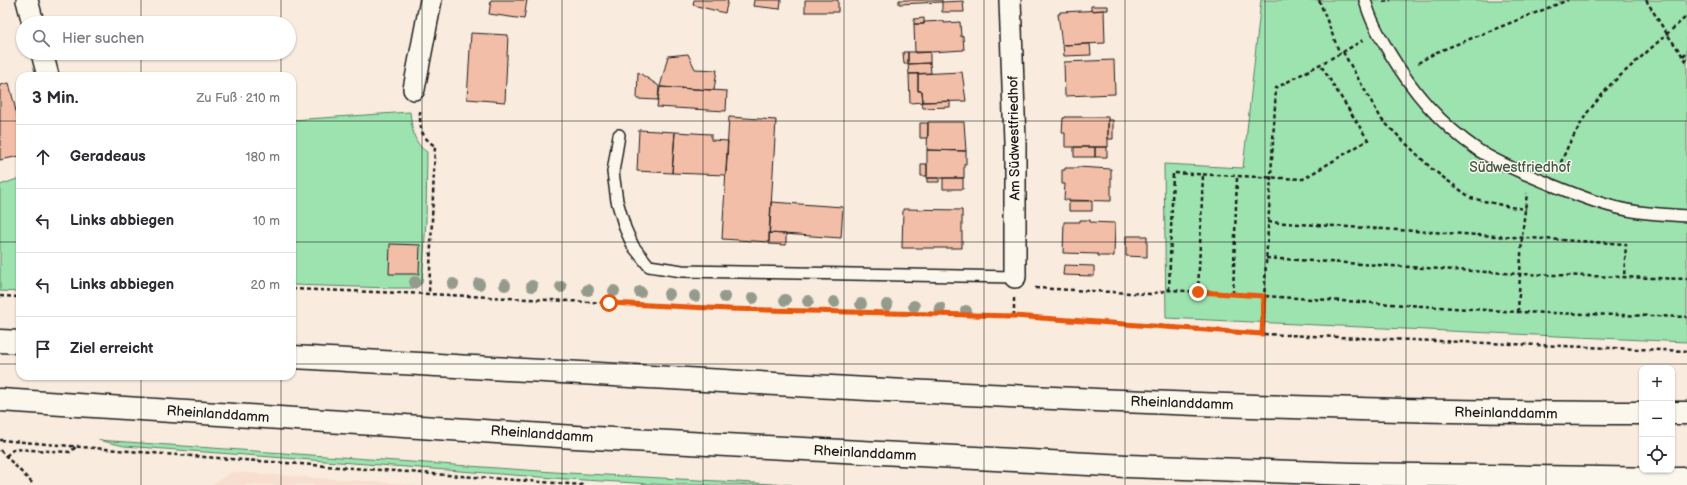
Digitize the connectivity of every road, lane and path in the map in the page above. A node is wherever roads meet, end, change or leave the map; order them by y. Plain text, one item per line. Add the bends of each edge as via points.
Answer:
1 (27, 0) edge
2 (431, 0) edge
3 (1010, 0) edge
4 (1320, 0) edge
5 (1365, 0) edge
6 (1568, 0) edge
7 (1646, 0) edge
8 (31, 16) edge
9 (1687, 16) edge
10 (1377, 31) junction
11 (1667, 34) junction
12 (1687, 52) edge
13 (1342, 53) junction
14 (1683, 56) junction
15 (44, 60) edge
16 (1687, 62) edge
17 (1320, 64) junction
18 (47, 72) edge
19 (1402, 73) junction
20 (414, 89) joint
21 (619, 135) dead end
22 (1203, 175) junction
23 (1529, 175) junction
24 (1237, 177) junction
25 (1271, 178) junction
26 (1552, 185) junction
27 (1526, 209) junction
28 (1687, 216) edge
29 (1268, 222) junction
30 (1522, 236) junction
31 (1266, 258) junction
32 (1520, 274) junction
33 (1015, 277) joint
34 (1624, 277) junction
35 (1687, 279) edge
36 (1034, 288) dead end
37 (296, 290) edge
38 (1169, 290) junction
39 (1198, 292) junction
40 (429, 294) junction
41 (1232, 294) junction
42 (0, 296) edge
43 (1264, 296) junction
44 (16, 297) edge
45 (1518, 312) junction
46 (1687, 317) edge
47 (1262, 334) junction
48 (0, 341) edge
49 (16, 342) edge
50 (1687, 351) edge
51 (296, 357) edge
52 (0, 400) edge
53 (1639, 413) edge
54 (1675, 413) edge
55 (1687, 413) edge
56 (0, 440) edge
57 (78, 445) junction
58 (0, 450) edge
59 (6, 456) junction
60 (1687, 479) edge
61 (34, 485) edge
62 (583, 485) edge

1 - 8 street
2 - 20 street
3 - 33 street, Am Südwestfriedhof via 1015,142
4 - 13 path
5 - 10 lane
6 - 19 path via 1437,52
7 - 11 path
9 - 11 path
10 - 13 path
10 - 19 lane
11 - 14 path
11 - 26 path via 1611,84 1586,113 1569,144
12 - 14 path
13 - 17 path
13 - 27 path via 1382,120 1432,169 1471,198
14 - 16 path
15 - 18 street
17 - 25 path via 1276,88
17 - 25 path via 1368,140 1303,180
19 - 23 lane via 1419,97 1449,127 1479,151
20 - 40 path via 420,96 421,130 424,137 435,146
21 - 33 lane via 613,172 617,201 633,246 649,266 682,271
22 - 24 path
22 - 38 path via 1173,173
22 - 39 path
23 - 26 lane
23 - 27 path
24 - 25 path
24 - 41 path
25 - 29 path
26 - 28 lane via 1619,208
27 - 30 path
29 - 30 path
29 - 31 path
30 - 32 path
30 - 34 path via 1626,244
31 - 32 path
31 - 43 path
32 - 34 path
32 - 45 path
34 - 35 path
36 - 38 path via 1150,294
37 - 40 path
38 - 39 path
39 - 41 path
40 - 47 path via 729,309 1014,316
41 - 43 path
42 - 44 path
43 - 45 path
43 - 47 path
45 - 46 path
47 - 50 path
48 - 49 main road
51 - 53 main road, Rheinlanddamm via 1031,398 1391,411
52 - 60 main road, Rheinlanddamm via 575,437 1127,466 1360,474
54 - 55 main road
56 - 57 path
57 - 59 path via 70,452 14,449
57 - 62 path via 164,454
58 - 59 path
59 - 61 path

